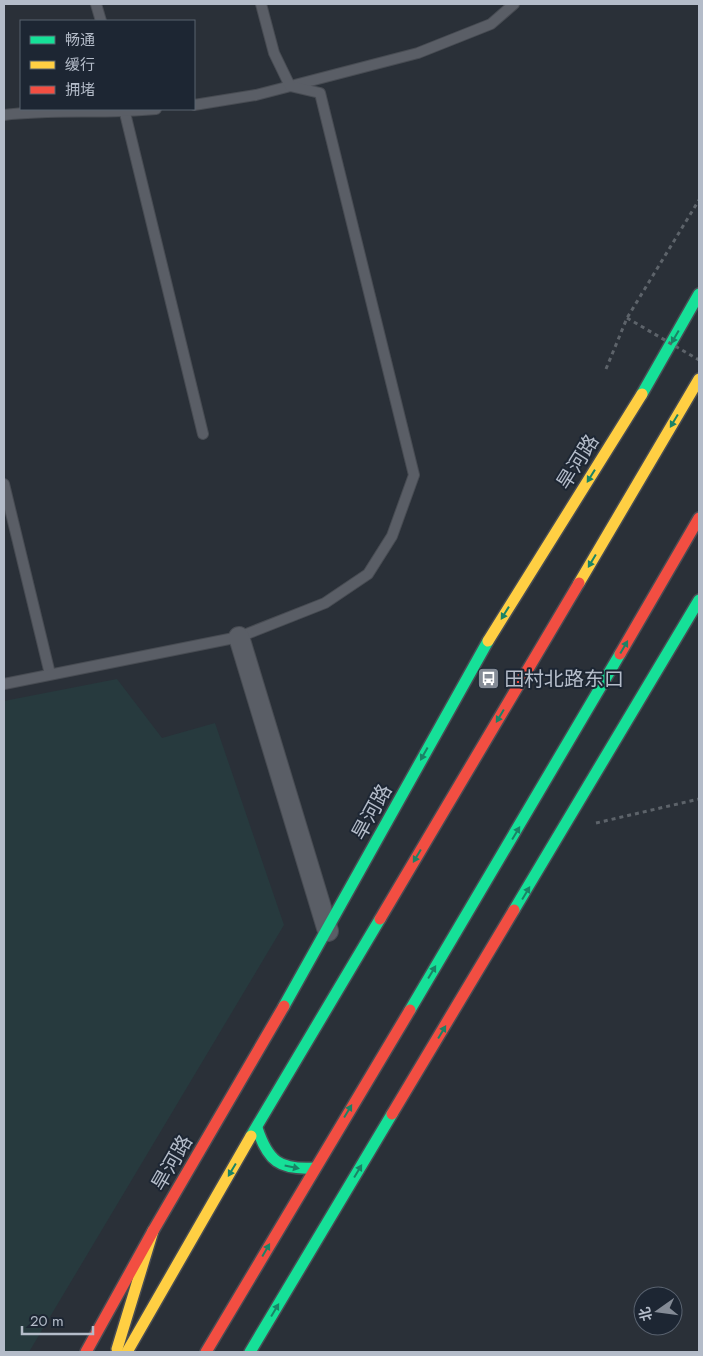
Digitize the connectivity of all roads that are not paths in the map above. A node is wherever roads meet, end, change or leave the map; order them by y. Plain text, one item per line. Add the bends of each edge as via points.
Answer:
1 (96, 4) edge
2 (262, 4) edge
3 (514, 4) edge
4 (101, 20) edge
5 (290, 86) junction
6 (195, 105) edge
7 (124, 110) edge
8 (4, 115) edge
9 (699, 294) edge
10 (699, 379) edge
11 (204, 434) dead end
12 (4, 484) edge
13 (699, 518) edge
14 (699, 600) edge
15 (239, 637) junction
16 (50, 674) junction
17 (4, 684) edge
18 (328, 932) junction
19 (257, 1128) junction
20 (314, 1168) junction
21 (154, 1231) junction
22 (86, 1352) edge
23 (116, 1352) edge
24 (128, 1352) edge
25 (206, 1352) edge
26 (250, 1352) edge

1 - 4 lane
2 - 5 lane via 274,53
3 - 5 lane via 491,24 418,54
5 - 6 lane
5 - 15 lane via 320,94 414,475 392,536 368,574 325,603
7 - 8 lane via 36,111
7 - 11 lane
9 -> 18 main road, 旱河路 via 637,402 477,658
10 -> 19 main road
12 - 16 lane
20 -> 13 main road via 525,818
26 -> 14 main road
15 - 16 lane
15 - 18 street
16 - 17 lane
18 - 21 main road, 旱河路
19 -> 20 main road via 263,1147 276,1162 294,1170
19 -> 24 main road
25 -> 20 main road
21 - 22 main road, 旱河路
21 - 23 main road

